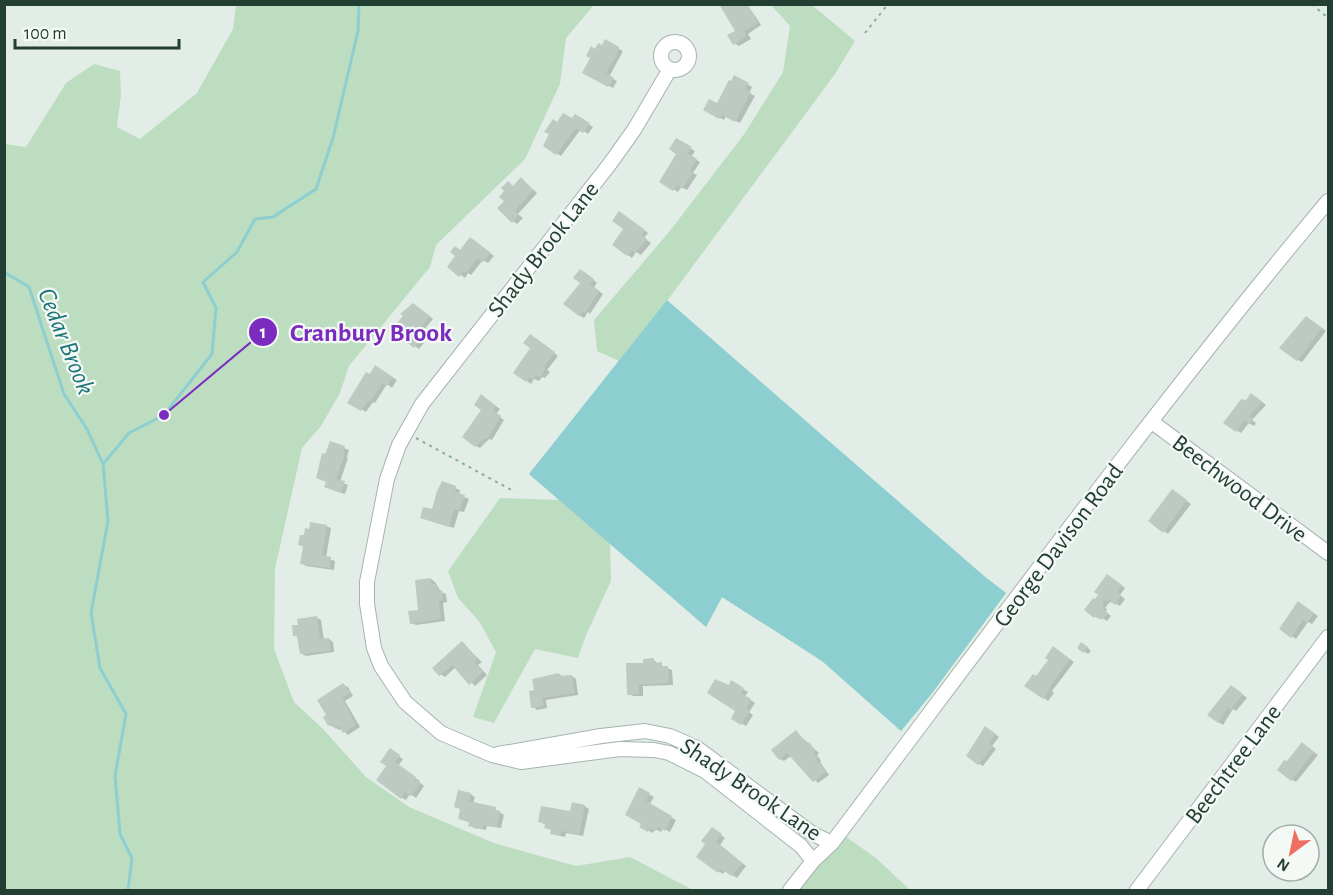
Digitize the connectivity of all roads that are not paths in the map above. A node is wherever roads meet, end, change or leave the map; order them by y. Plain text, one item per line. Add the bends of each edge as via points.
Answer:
1 (670, 69) dead end
2 (1329, 201) edge
3 (1152, 422) junction
4 (1329, 553) edge
5 (1329, 637) edge
6 (601, 736) junction
7 (603, 750) junction
8 (492, 755) junction
9 (732, 773) junction
10 (723, 786) junction
11 (832, 843) junction
12 (813, 861) junction
13 (790, 891) edge
14 (1137, 891) edge

1 - 8 street, Shady Brook Lane via 609,165 422,404 399,445 387,479 367,582 374,648 405,702 441,733
2 - 3 street, George Davison Road
3 - 4 street, Beechwood Drive
3 - 11 street, George Davison Road
5 - 14 street, Beechtree Lane
6 - 7 street
6 - 8 street, Shady Brook Lane
6 - 9 street, Shady Brook Lane via 645,731 670,736 697,748
7 - 8 street, Shady Brook Lane via 521,762
7 - 10 street, Shady Brook Lane via 669,753 705,771
9 - 10 street
9 - 11 street, Shady Brook Lane via 813,834
10 - 12 street, Shady Brook Lane via 801,846
11 - 12 street, George Davison Road
12 - 13 street, George Davison Road

